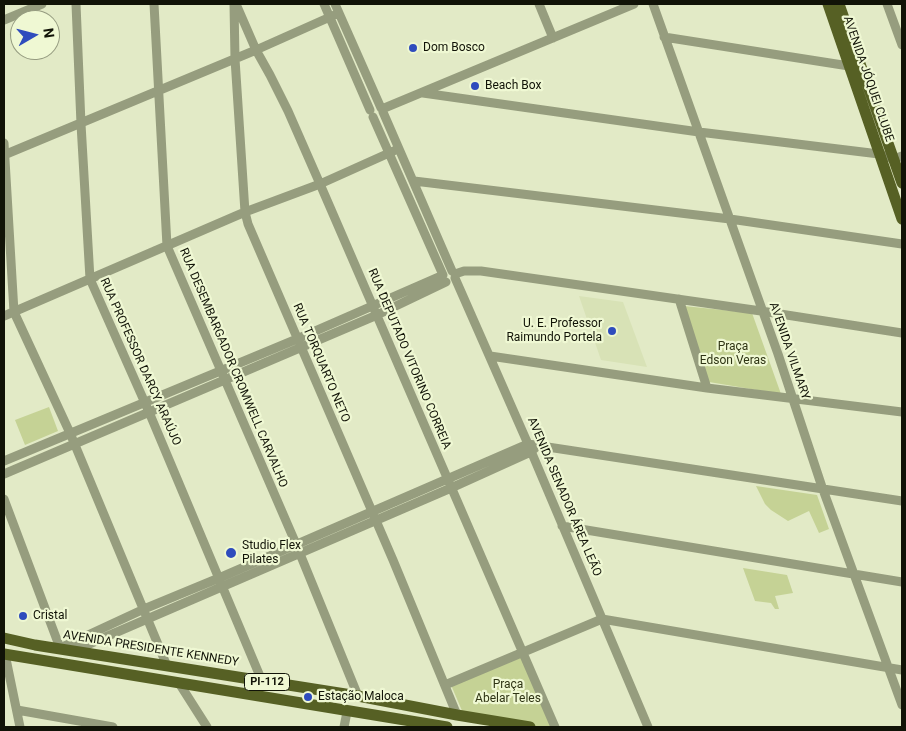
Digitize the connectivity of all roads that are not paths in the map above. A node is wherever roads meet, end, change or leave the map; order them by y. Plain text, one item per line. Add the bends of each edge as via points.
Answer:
1 (42, 4) edge
2 (76, 4) edge
3 (154, 4) edge
4 (235, 4) edge
5 (324, 4) edge
6 (539, 4) edge
7 (634, 4) edge
8 (653, 4) edge
9 (828, 4) edge
10 (839, 4) edge
11 (887, 4) edge
12 (337, 8) edge
13 (330, 17) junction
14 (4, 20) edge
15 (664, 36) junction
16 (554, 38) junction
17 (902, 45) edge
18 (256, 50) junction
19 (235, 59) junction
20 (849, 66) junction
21 (159, 89) junction
22 (423, 93) junction
23 (382, 109) junction
24 (372, 113) junction
25 (81, 124) junction
26 (699, 132) junction
27 (4, 143) edge
28 (398, 149) junction
29 (389, 154) junction
30 (878, 154) junction
31 (4, 155) edge
32 (898, 158) edge
33 (414, 181) junction
34 (902, 183) edge
35 (320, 184) junction
36 (245, 212) junction
37 (730, 219) junction
38 (902, 219) edge
39 (902, 244) edge
40 (167, 246) junction
41 (454, 274) junction
42 (90, 279) junction
43 (444, 279) junction
44 (679, 299) junction
45 (375, 311) junction
46 (761, 311) junction
47 (14, 312) junction
48 (4, 316) edge
49 (902, 333) edge
50 (299, 343) junction
51 (490, 356) junction
52 (221, 370) junction
53 (225, 380) junction
54 (707, 388) junction
55 (793, 399) junction
56 (145, 401) junction
57 (149, 412) junction
58 (902, 412) edge
59 (70, 433) junction
60 (74, 444) junction
61 (532, 447) junction
62 (4, 461) edge
63 (4, 474) edge
64 (447, 478) junction
65 (822, 487) junction
66 (451, 488) junction
67 (4, 499) edge
68 (902, 501) edge
69 (374, 516) junction
70 (562, 526) junction
71 (298, 548) junction
72 (854, 574) junction
73 (220, 582) junction
74 (902, 582) edge
75 (144, 609) junction
76 (148, 619) junction
77 (602, 619) junction
78 (4, 638) edge
79 (60, 648) junction
80 (73, 651) junction
81 (523, 653) junction
82 (4, 654) edge
83 (167, 666) junction
84 (888, 667) junction
85 (902, 670) edge
86 (262, 681) junction
87 (180, 683) junction
88 (445, 685) junction
89 (358, 696) junction
90 (902, 705) edge
91 (17, 710) junction
92 (347, 712) junction
93 (457, 716) junction
94 (20, 727) edge
95 (113, 727) edge
96 (207, 727) edge
97 (344, 727) edge
98 (447, 727) edge
99 (530, 727) edge
100 (555, 727) edge
101 (648, 727) edge

1 - 14 street
2 - 25 street, RUA PROFESSOR DARCY ARAÚJO
3 - 21 street, RUA DESEMBARGADOR CROMWELL CARVALHO
4 - 18 street, RUA DEPUTADO VITORINO CORREIA
4 - 19 street, RUA TORQUARTO NETO
5 - 13 street
6 - 16 street
7 - 16 street
8 - 15 street, AVENIDA VILMARY
9 - 20 main road, AVENIDA JÓQUEI CLUBE
10 - 32 main road, AVENIDA JÓQUEI CLUBE
11 - 17 street
12 - 13 street
12 - 23 street, AVENIDA SENADOR ÁREA LEÃO
13 - 18 street
13 - 24 street
15 - 20 street
15 - 26 street, AVENIDA VILMARY
16 - 22 street
18 - 19 street
18 - 35 street, RUA DEPUTADO VITORINO CORREIA
19 - 21 street
19 - 36 street, RUA TORQUARTO NETO
20 - 30 main road, AVENIDA JÓQUEI CLUBE
21 - 25 street
21 - 40 street, RUA DESEMBARGADOR CROMWELL CARVALHO
22 - 23 street
22 - 26 street
23 - 24 street via 375,106
23 - 28 street, AVENIDA SENADOR ÁREA LEÃO
24 - 29 street
25 - 31 street
25 - 42 street, RUA PROFESSOR DARCY ARAÚJO
26 - 30 street
26 - 37 street, AVENIDA VILMARY
27 - 31 street
28 - 29 street
28 - 33 street, AVENIDA SENADOR ÁREA LEÃO
29 - 35 street
29 - 43 street
30 - 32 street
30 - 38 main road, AVENIDA JÓQUEI CLUBE
31 - 47 street
32 - 34 main road, AVENIDA JÓQUEI CLUBE
33 - 37 street
33 - 41 street, AVENIDA SENADOR ÁREA LEÃO
35 - 36 street
35 - 45 street, RUA DEPUTADO VITORINO CORREIA
36 - 40 street
36 - 50 street, RUA TORQUARTO NETO
37 - 39 street
37 - 46 street, AVENIDA VILMARY
40 - 42 street
40 - 52 street, RUA DESEMBARGADOR CROMWELL CARVALHO
41 - 43 street via 452,282
41 - 44 street via 481,271
41 - 51 street, AVENIDA SENADOR ÁREA LEÃO
42 - 47 street
42 - 56 street, RUA PROFESSOR DARCY ARAÚJO
43 - 45 street
44 - 46 street
44 - 54 street
45 - 50 street
45 - 64 street, RUA DEPUTADO VITORINO CORREIA
46 - 49 street
46 - 55 street, AVENIDA VILMARY
47 - 48 street
47 - 59 street
50 - 52 street
50 - 53 street
50 - 69 street, RUA TORQUARTO NETO
51 - 54 street
51 - 61 street, AVENIDA SENADOR ÁREA LEÃO
52 - 53 street, RUA DESEMBARGADOR CROMWELL CARVALHO
52 - 56 street
53 - 57 street
53 - 71 street, RUA DESEMBARGADOR CROMWELL CARVALHO
54 - 55 street
55 - 58 street
55 - 65 street, AVENIDA VILMARY
56 - 57 street, RUA PROFESSOR DARCY ARAÚJO
56 - 59 street
57 - 60 street
57 - 73 street, RUA PROFESSOR DARCY ARAÚJO
59 - 60 street
59 - 62 street
60 - 63 street
60 - 75 street
61 - 64 street
61 - 65 street
61 - 66 street
61 - 70 street, AVENIDA SENADOR ÁREA LEÃO
64 - 66 street, RUA DEPUTADO VITORINO CORREIA
64 - 69 street
65 - 68 street
65 - 72 street, AVENIDA VILMARY
66 - 69 street
66 - 81 street, RUA DEPUTADO VITORINO CORREIA
67 - 79 street
69 - 71 street
69 - 88 street, RUA TORQUARTO NETO
70 - 72 street
70 - 77 street, AVENIDA SENADOR ÁREA LEÃO
71 - 73 street
71 - 89 street, RUA DESEMBARGADOR CROMWELL CARVALHO
72 - 74 street
72 - 84 street, AVENIDA VILMARY
73 - 75 street
73 - 76 street
73 - 86 street, RUA PROFESSOR DARCY ARAÚJO
75 - 76 street
75 - 79 street
76 - 80 street
76 - 83 street
77 - 81 street
77 - 84 street
77 - 101 street, AVENIDA SENADOR ÁREA LEÃO
78 - 79 main road, AVENIDA PRESIDENTE KENNEDY / PI-112
79 - 80 main road, AVENIDA PRESIDENTE KENNEDY / PI-112
80 - 83 main road, AVENIDA PRESIDENTE KENNEDY / PI-112
81 - 88 street
81 - 100 street, RUA DEPUTADO VITORINO CORREIA
82 - 87 main road, PI-112
82 - 91 street
83 - 86 main road, AVENIDA PRESIDENTE KENNEDY / PI-112
84 - 85 street
84 - 90 street, AVENIDA VILMARY
86 - 89 main road, AVENIDA PRESIDENTE KENNEDY / PI-112
87 - 92 main road, PI-112
87 - 96 street
88 - 93 street, RUA TORQUARTO NETO
89 - 93 main road, AVENIDA PRESIDENTE KENNEDY / PI-112
91 - 94 street
91 - 95 street
92 - 97 street
92 - 98 main road, PI-112
93 - 99 main road, AVENIDA PRESIDENTE KENNEDY / PI-112

